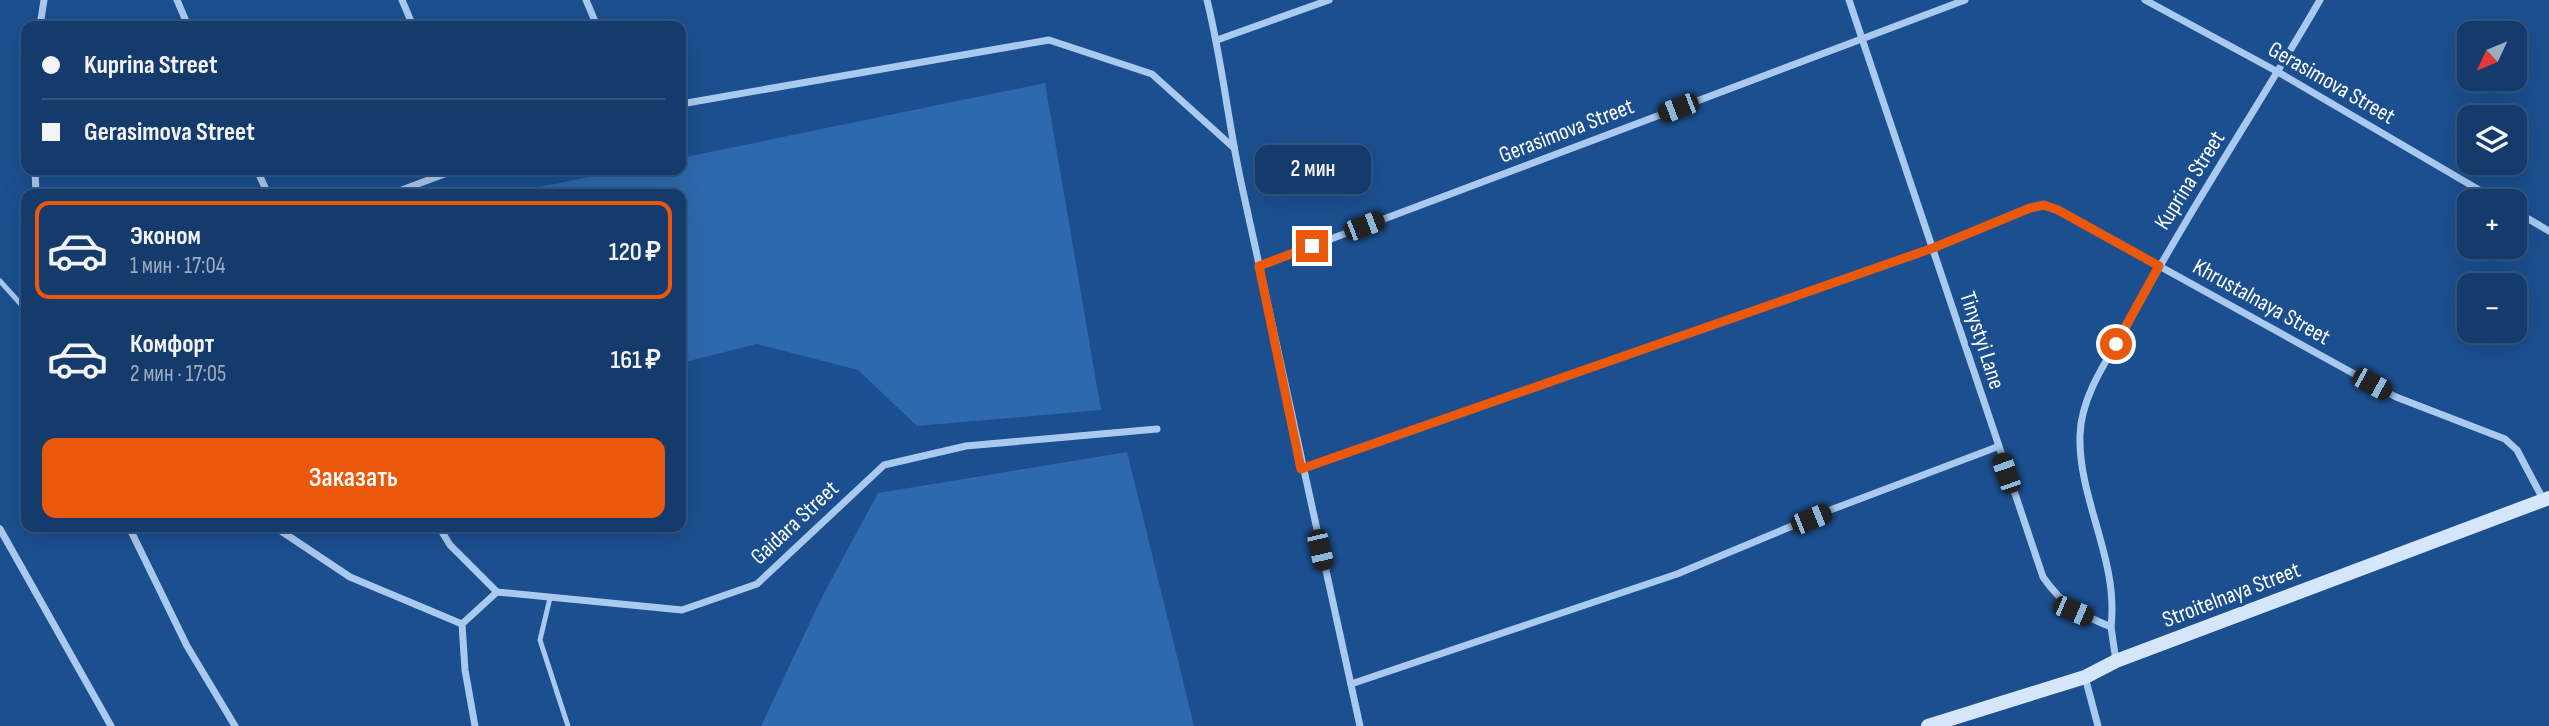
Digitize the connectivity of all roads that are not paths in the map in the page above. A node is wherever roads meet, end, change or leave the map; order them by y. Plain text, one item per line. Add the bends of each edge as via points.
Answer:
1 (44, 0) edge
2 (177, 0) edge
3 (402, 0) edge
4 (586, 0) edge
5 (1207, 0) edge
6 (1329, 0) edge
7 (1849, 0) edge
8 (1965, 0) edge
9 (2145, 0) edge
10 (2320, 0) edge
11 (41, 21) edge
12 (186, 21) edge
13 (412, 21) edge
14 (595, 21) edge
15 (1861, 39) junction
16 (1217, 40) junction
17 (2278, 72) junction
18 (686, 103) edge
19 (1234, 148) junction
20 (442, 175) edge
21 (404, 189) edge
22 (2478, 189) edge
23 (2527, 218) edge
24 (2549, 232) edge
25 (1933, 248) junction
26 (1259, 266) junction
27 (2159, 266) junction
28 (0, 281) edge
29 (21, 304) edge
30 (1157, 429) dead end
31 (1997, 447) junction
32 (1301, 469) junction
33 (2546, 499) edge
34 (0, 529) edge
35 (131, 532) edge
36 (282, 532) edge
37 (442, 532) edge
38 (497, 592) junction
39 (550, 598) junction
40 (462, 624) junction
41 (2110, 627) junction
42 (2116, 661) junction
43 (2085, 677) junction
44 (1351, 684) junction
45 (111, 726) edge
46 (235, 726) edge
47 (475, 726) edge
48 (568, 726) edge
49 (1360, 726) edge
50 (1928, 726) edge
51 (2098, 726) edge

1 - 11 street
2 - 12 street
3 - 13 street
4 - 14 street
5 - 16 street
6 - 16 street
7 - 15 street, Tinystyi Lane
8 - 15 street, Gerasimova Street
9 - 17 street, Gerasimova Street
10 - 17 street, Kuprina Street
15 - 25 street, Tinystyi Lane
15 - 26 street, Gerasimova Street
16 - 19 street
17 - 22 street, Gerasimova Street
17 - 27 street, Kuprina Street
18 - 19 street via 1049,40 1152,74
19 - 26 street
20 - 21 street
23 - 24 street
25 - 27 street, Khrustalnaya Street via 2044,205
25 - 31 street, Tinystyi Lane
25 - 32 street, Khrustalnaya Street
26 - 32 street
27 - 33 street, Khrustalnaya Street via 2396,397 2505,439 2517,450
27 - 41 street, Kuprina Street via 2095,384 2080,434 2083,468 2114,598
28 - 29 lane
30 - 39 street, Gaidara Street via 966,446 884,465 757,584 682,610
31 - 41 street, Tinystyi Lane via 2043,577 2073,611
31 - 44 street via 1677,574
32 - 44 street
33 - 42 main road, Stroitelnaya Street
34 - 45 street
35 - 46 street via 187,646
36 - 40 street via 350,577
37 - 38 street
38 - 39 street, Gaidara Street
38 - 40 street
39 - 48 lane via 540,640
40 - 47 street
41 - 42 street
42 - 43 main road, Stroitelnaya Street
43 - 50 main road, Stroitelnaya Street
43 - 51 street
44 - 49 street

